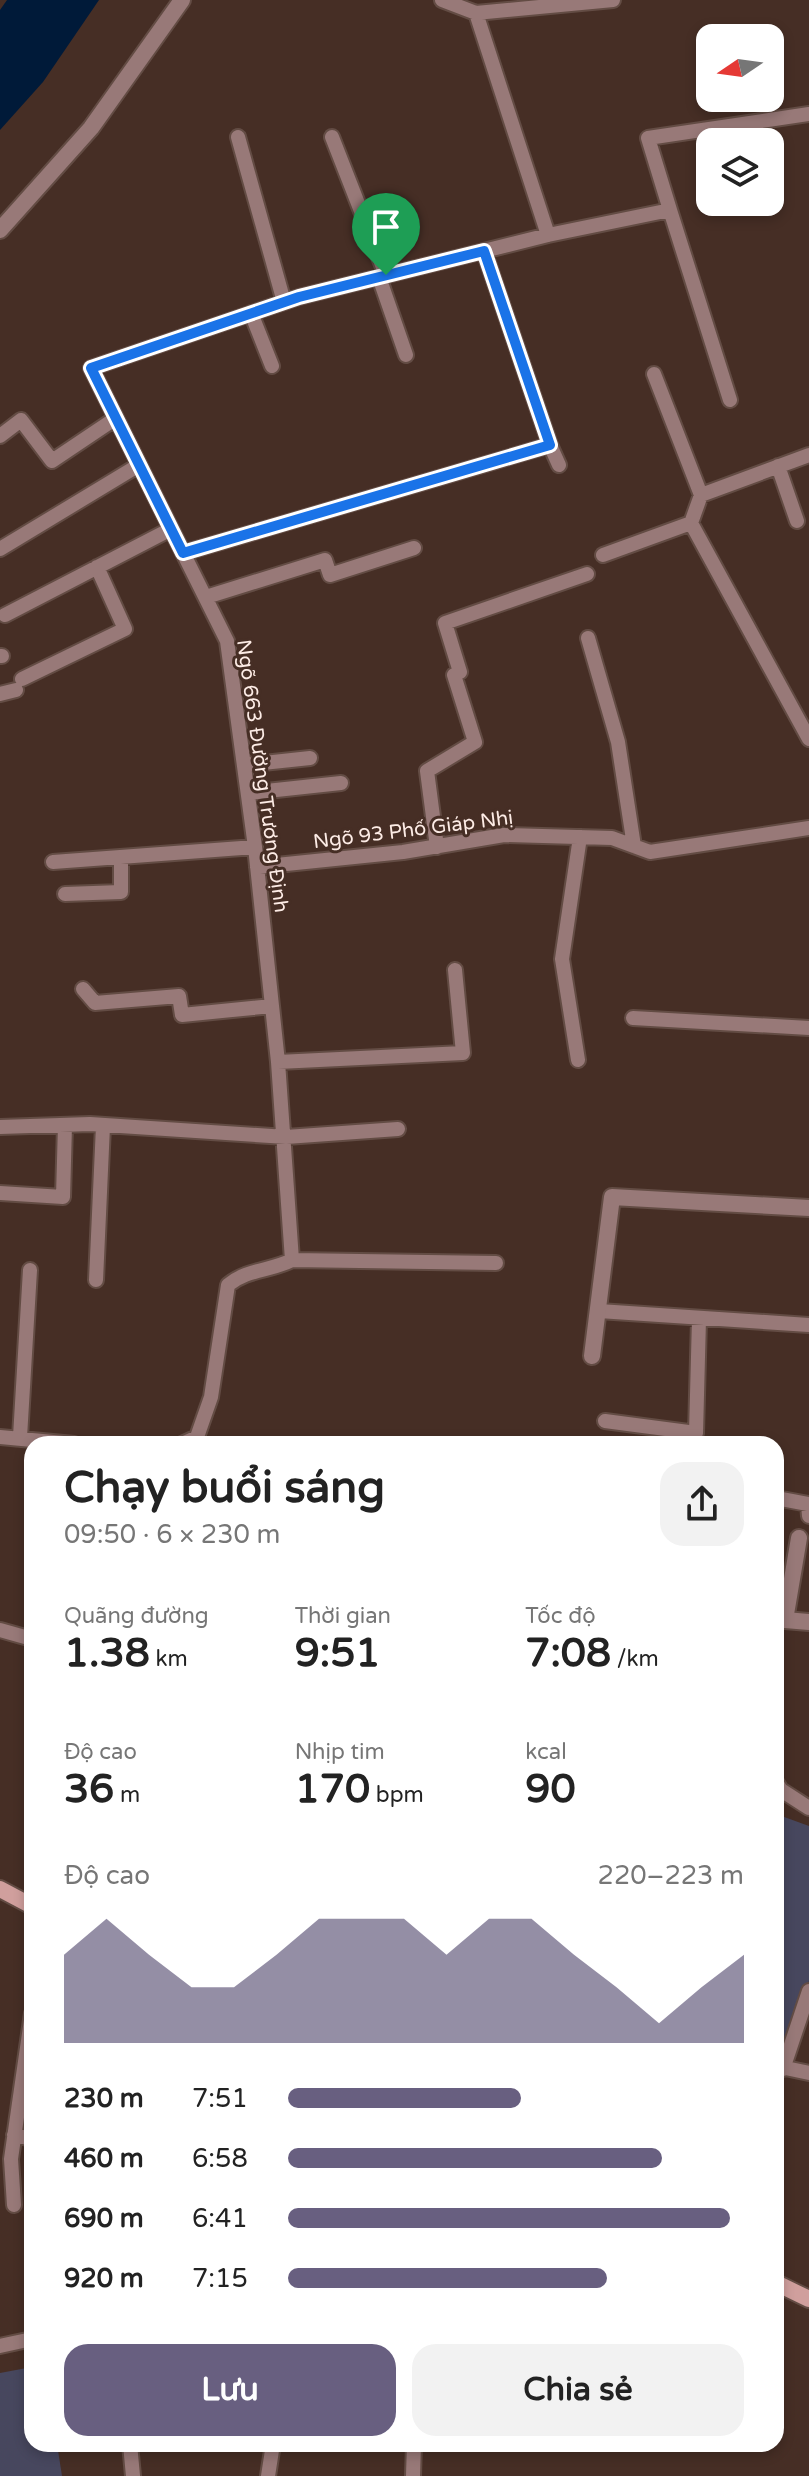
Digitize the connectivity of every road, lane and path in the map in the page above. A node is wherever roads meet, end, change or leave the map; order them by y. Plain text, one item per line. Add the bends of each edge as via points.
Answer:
1 (182, 0) edge
2 (442, 0) edge
3 (613, 0) edge
4 (476, 13) junction
5 (809, 114) edge
6 (238, 137) dead end
7 (332, 137) dead end
8 (670, 210) junction
9 (0, 230) edge
10 (548, 235) junction
11 (484, 251) junction
12 (382, 276) junction
13 (284, 302) junction
14 (251, 313) junction
15 (406, 355) dead end
16 (272, 366) dead end
17 (654, 374) dead end
18 (730, 400) dead end
19 (116, 418) junction
20 (0, 436) edge
21 (550, 445) junction
22 (809, 455) edge
23 (139, 465) junction
24 (559, 465) dead end
25 (778, 466) junction
26 (701, 495) junction
27 (797, 521) dead end
28 (691, 523) junction
29 (171, 529) junction
30 (414, 548) dead end
31 (0, 549) edge
32 (183, 553) junction
33 (603, 555) dead end
34 (97, 567) junction
35 (587, 574) dead end
36 (206, 597) junction
37 (5, 615) dead end
38 (588, 638) dead end
39 (0, 694) edge
40 (809, 739) edge
41 (310, 758) dead end
42 (244, 765) junction
43 (341, 783) dead end
44 (248, 793) junction
45 (809, 828) edge
46 (580, 837) junction
47 (634, 846) junction
48 (255, 847) junction
49 (437, 847) junction
50 (121, 857) junction
51 (53, 862) dead end
52 (257, 867) junction
53 (65, 894) dead end
54 (455, 970) dead end
55 (83, 989) dead end
56 (272, 1006) junction
57 (633, 1018) dead end
58 (809, 1028) edge
59 (578, 1060) dead end
60 (278, 1062) junction
61 (65, 1125) junction
62 (103, 1126) junction
63 (0, 1127) edge
64 (398, 1129) dead end
65 (286, 1137) junction
66 (0, 1193) edge
67 (809, 1208) edge
68 (292, 1260) junction
69 (496, 1263) dead end
70 (30, 1270) dead end
71 (96, 1280) dead end
72 (599, 1311) junction
73 (699, 1319) junction
74 (809, 1325) edge
75 (592, 1356) dead end
76 (605, 1421) dead end
77 (204, 1436) edge
78 (0, 1437) edge
79 (20, 1437) junction
80 (24, 1438) edge
81 (784, 1500) edge
82 (809, 1516) edge
83 (799, 1538) dead end
84 (809, 1622) edge
85 (0, 1630) edge
86 (24, 1637) edge
87 (784, 1792) edge
88 (809, 1808) edge
89 (0, 1889) edge
90 (24, 1902) edge
91 (809, 1991) edge
92 (784, 2055) edge
93 (24, 2067) edge
94 (784, 2069) edge
95 (809, 2073) edge
96 (14, 2135) junction
97 (24, 2137) edge
98 (14, 2205) dead end
99 (784, 2287) edge
100 (809, 2299) edge
101 (24, 2341) edge
102 (0, 2346) edge
103 (131, 2452) edge
104 (272, 2452) edge
105 (414, 2452) edge
106 (133, 2476) edge
107 (268, 2476) edge
108 (413, 2476) edge

1 - 9 street via 91,128
2 - 4 lane
3 - 4 lane
4 - 10 lane
5 - 8 lane via 648,138
6 - 13 lane
7 - 12 lane
8 - 10 lane, Ngõ 663 Đường Trương Định
8 - 18 lane
10 - 11 lane, Ngõ 663 Đường Trương Định
11 - 12 lane, Ngõ 663 Đường Trương Định
11 - 21 lane
12 - 13 lane, Ngõ 663 Đường Trương Định
12 - 15 lane
13 - 14 lane, Ngõ 663 Đường Trương Định
14 - 16 lane
14 - 19 lane, Ngõ 663 Đường Trương Định via 91,368
17 - 26 lane
19 - 20 lane via 52,461 16,414
19 - 23 lane, Ngõ 663 Đường Trương Định
21 - 24 lane
21 - 32 lane
22 - 25 lane
23 - 29 lane, Ngõ 663 Đường Trương Định
23 - 31 lane
25 - 26 lane
25 - 27 lane
26 - 28 lane
28 - 33 lane
28 - 40 lane
29 - 32 lane, Ngõ 663 Đường Trương Định
29 - 34 lane
30 - 36 lane via 330,575 325,560
32 - 36 lane, Ngõ 663 Đường Trương Định
34 - 37 lane
34 - 39 lane via 125,629
35 - 49 lane via 445,623 475,742 427,771
36 - 42 lane, Ngõ 663 Đường Trương Định via 227,641
38 - 47 lane via 618,742
41 - 42 lane
42 - 44 lane, Ngõ 663 Đường Trương Định
43 - 44 lane
44 - 48 lane, Ngõ 663 Đường Trương Định
45 - 47 lane, Ngõ 93 Phố Giáp Nhị via 650,852
46 - 47 lane, Ngõ 93 Phố Giáp Nhị via 612,838
46 - 49 lane, Ngõ 93 Phố Giáp Nhị via 504,835
46 - 59 lane via 562,959
48 - 50 lane
48 - 52 lane, Ngõ 663 Đường Trương Định
49 - 52 lane, Ngõ 93 Phố Giáp Nhị
50 - 51 lane
50 - 53 lane via 121,892
52 - 56 lane, Ngõ 663 Đường Trương Định
54 - 60 lane via 463,1053
55 - 56 lane via 95,1003 179,996 182,1015
56 - 60 lane, Ngõ 663 Đường Trương Định
57 - 58 lane
60 - 65 lane, Ngõ 663 Đường Trương Định
61 - 62 lane
61 - 63 lane
61 - 66 lane via 63,1197
62 - 65 lane
62 - 71 lane
64 - 65 lane
65 - 68 lane, Ngõ 663 Đường Trương Định
67 - 72 street via 612,1197
68 - 69 lane
68 - 77 lane via 239,1276 228,1285
70 - 79 lane
72 - 73 lane
72 - 75 street
73 - 74 lane
73 - 76 lane via 696,1433
78 - 79 lane
79 - 80 lane
81 - 82 lane via 808,1504
83 - 84 street via 785,1620
85 - 86 lane
87 - 88 lane
89 - 90 main road
91 - 92 lane
93 - 96 lane
94 - 95 lane
96 - 97 lane
96 - 98 lane
99 - 100 main road
101 - 102 lane
103 - 106 lane
104 - 107 lane
105 - 108 lane

